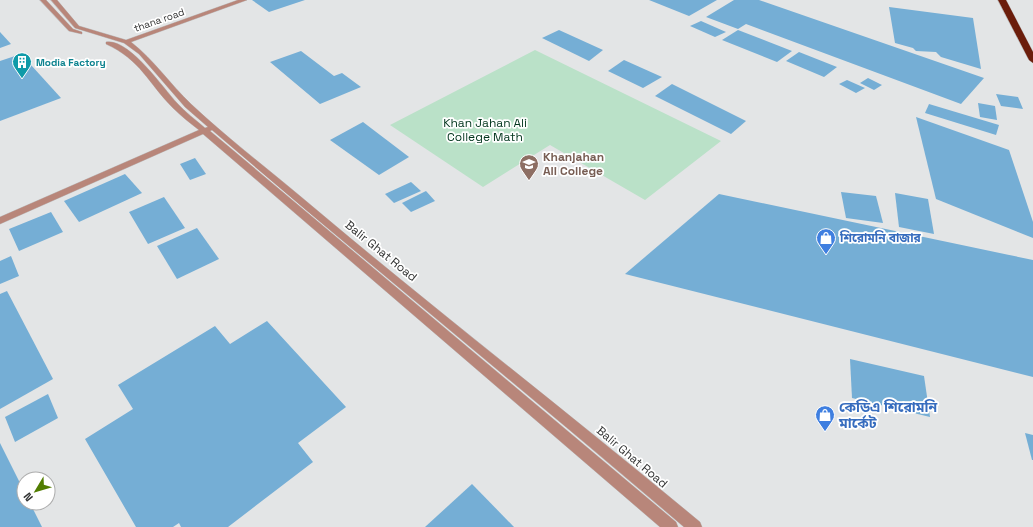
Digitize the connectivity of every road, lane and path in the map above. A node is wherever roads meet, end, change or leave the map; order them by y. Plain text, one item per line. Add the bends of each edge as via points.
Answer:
1 (43, 0) edge
2 (54, 0) edge
3 (244, 0) edge
4 (1002, 0) edge
5 (126, 42) junction
6 (1033, 60) edge
7 (208, 129) junction
8 (0, 221) edge
9 (671, 527) edge
10 (695, 527) edge

1 - 7 street, Balir Ghat Road via 71,30 118,46 133,56 175,106
2 - 5 street, Balir Ghat Road via 77,27
3 - 5 street, thana road
4 - 6 highway
5 - 7 street, Balir Ghat Road via 141,53
7 - 8 street
7 - 9 street, Balir Ghat Road
7 - 10 street, Balir Ghat Road via 592,440

